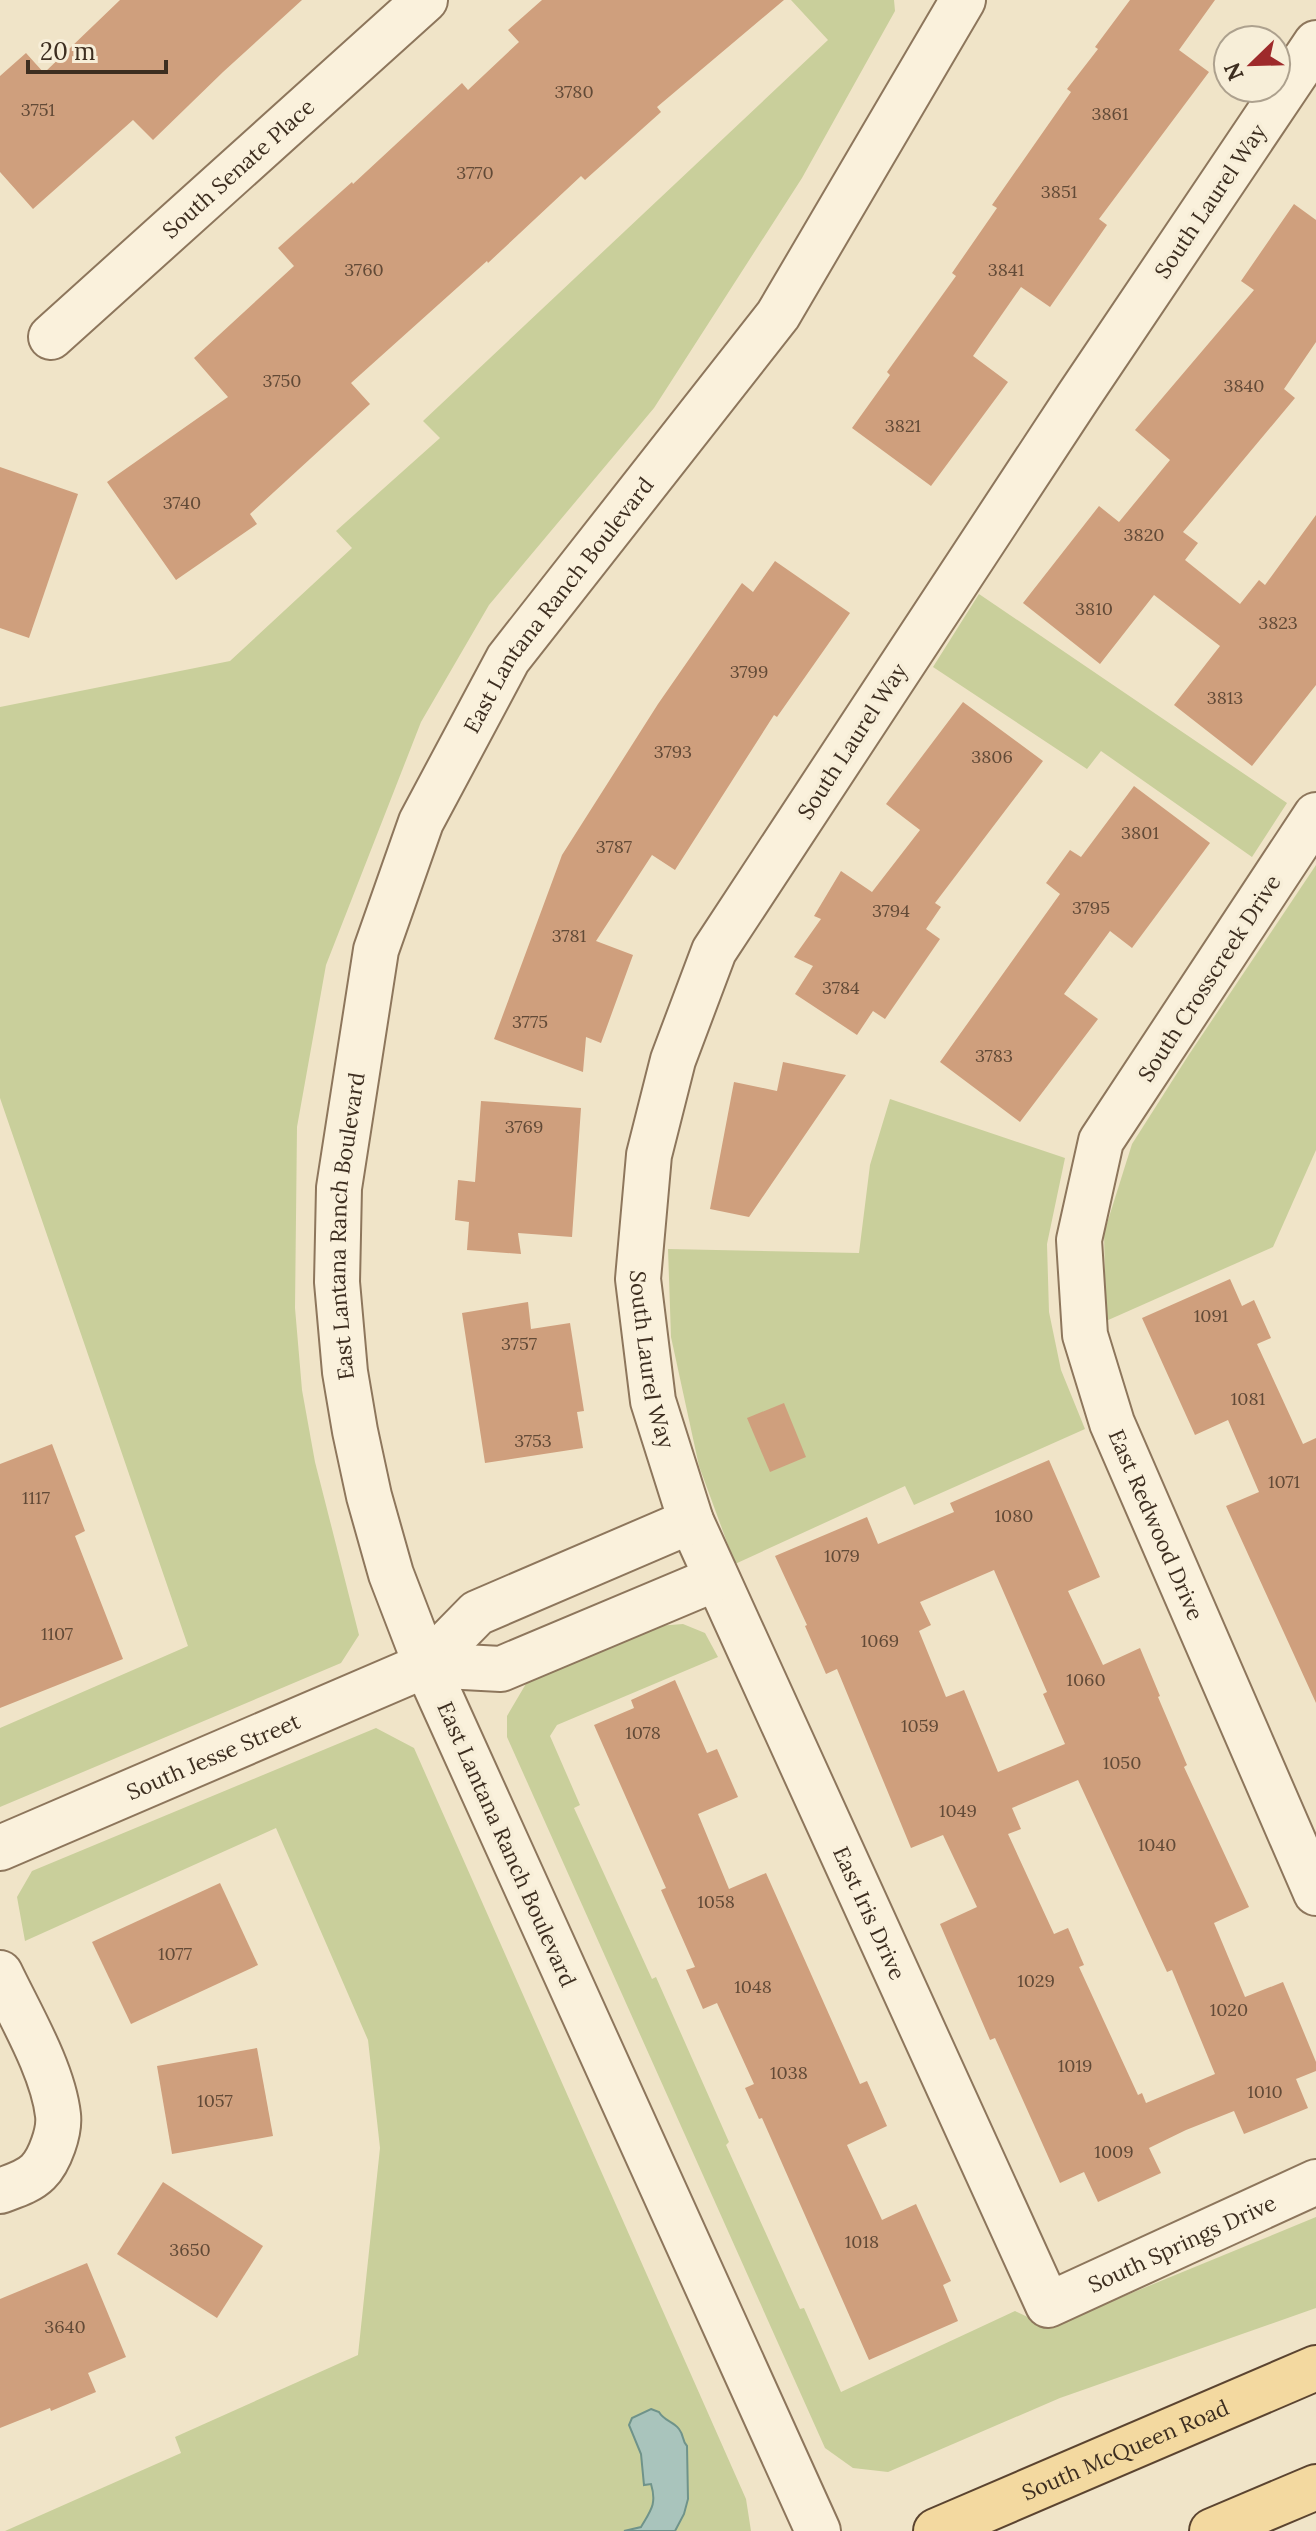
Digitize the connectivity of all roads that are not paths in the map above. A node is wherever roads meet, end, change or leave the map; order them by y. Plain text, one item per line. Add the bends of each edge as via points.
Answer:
1 (425, 0) edge
2 (963, 0) edge
3 (1316, 43) edge
4 (51, 337) dead end
5 (1316, 815) edge
6 (1101, 1141) joint
7 (691, 1521) junction
8 (715, 1579) junction
9 (426, 1665) junction
10 (0, 1848) edge
11 (1316, 1893) edge
12 (0, 1973) edge
13 (1316, 2182) edge
14 (0, 2191) edge
15 (1048, 2305) joint
16 (1316, 2368) edge
17 (1316, 2487) edge
18 (818, 2531) edge
19 (936, 2531) edge
20 (1212, 2531) edge

1 - 4 street, South Senate Place
2 - 9 street, East Lantana Ranch Boulevard via 778,315 508,659 421,822 376,950 339,1188 337,1282 345,1372 369,1496 391,1574
3 - 7 street, South Laurel Way via 714,951 673,1060 649,1155 638,1279 653,1401
5 - 6 street, South Crosscreek Drive
6 - 11 street, East Redwood Drive via 1079,1240 1085,1335 1112,1423
7 - 8 street, East Iris Drive
7 - 9 street, South Jesse Street via 477,1613
8 - 9 street, South Jesse Street via 501,1669
8 - 15 street, East Iris Drive
9 - 10 street, South Jesse Street
9 - 18 street, East Lantana Ranch Boulevard
12 - 14 street via 51,2082 59,2118 49,2158 39,2171
13 - 15 street, South Springs Drive
16 - 19 main road, South McQueen Road
17 - 20 main road

